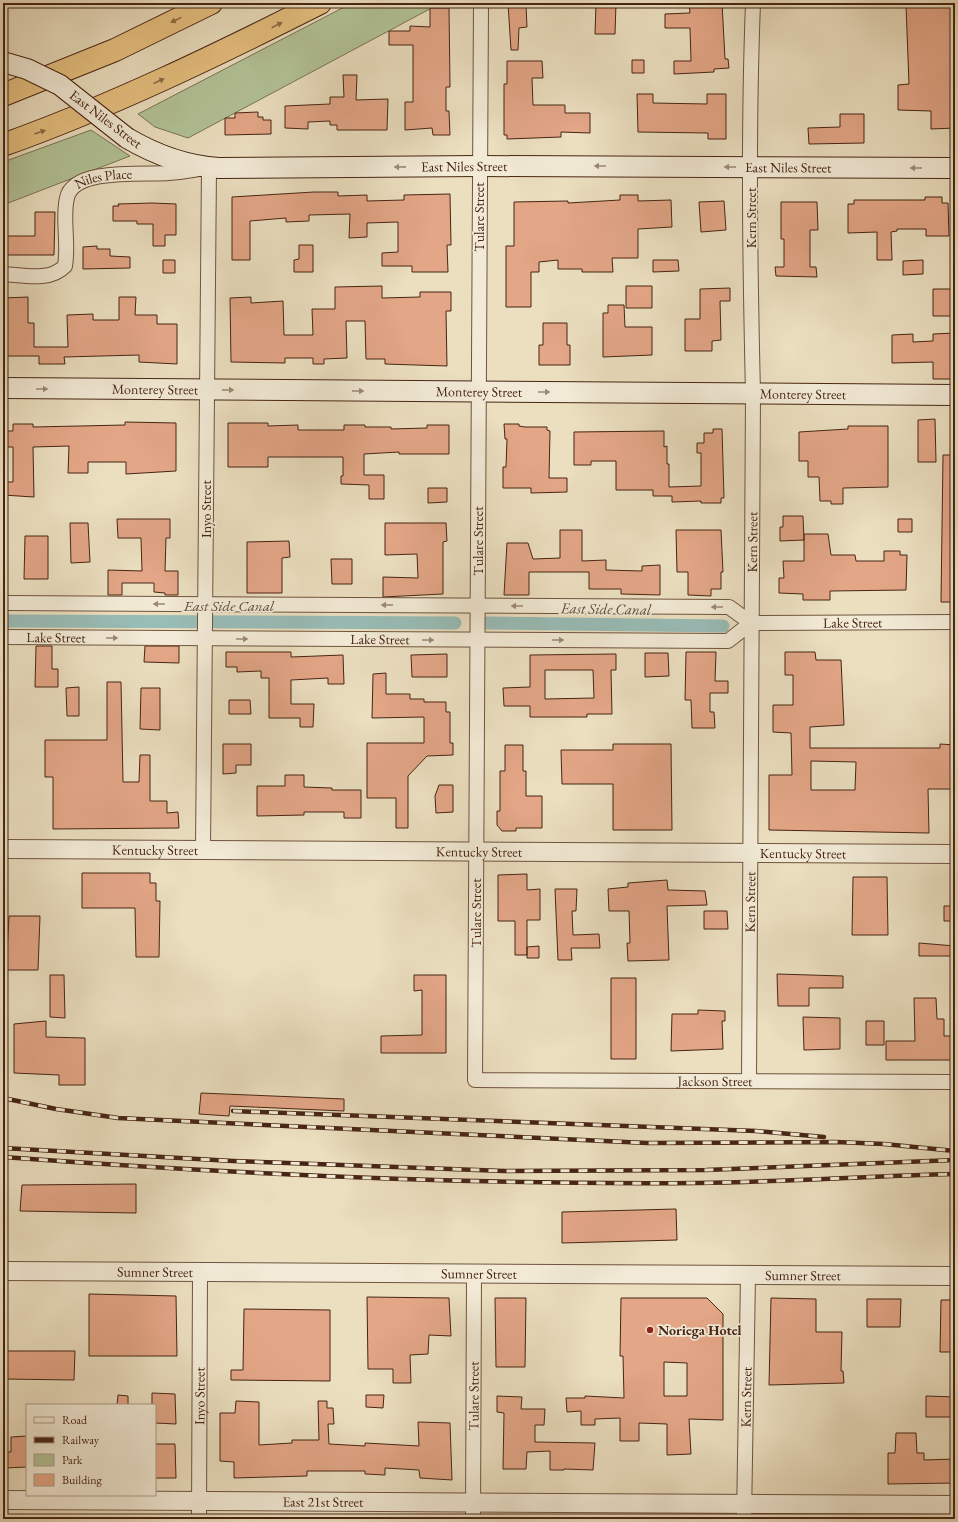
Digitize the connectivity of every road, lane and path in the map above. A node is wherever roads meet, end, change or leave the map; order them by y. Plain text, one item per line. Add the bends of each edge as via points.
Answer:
1 (211, 3) edge
2 (320, 3) edge
3 (481, 3) edge
4 (753, 3) edge
5 (3, 62) edge
6 (3, 95) edge
7 (3, 145) edge
8 (480, 166) junction
9 (209, 167) junction
10 (751, 167) junction
11 (955, 168) edge
12 (3, 274) edge
13 (3, 388) edge
14 (207, 390) junction
15 (478, 392) junction
16 (753, 394) junction
17 (955, 395) edge
18 (3, 603) edge
19 (205, 604) junction
20 (477, 606) junction
21 (955, 622) edge
22 (751, 623) junction
23 (3, 638) edge
24 (205, 638) junction
25 (477, 640) junction
26 (3, 849) edge
27 (203, 850) junction
28 (476, 851) junction
29 (750, 853) junction
30 (955, 854) edge
31 (475, 1080) joint
32 (749, 1081) junction
33 (955, 1082) edge
34 (3, 1271) edge
35 (200, 1272) junction
36 (474, 1274) junction
37 (748, 1275) junction
38 (955, 1276) edge
39 (3, 1500) edge
40 (955, 1505) edge
41 (199, 1510) edge
42 (473, 1511) edge
43 (744, 1511) edge

1 -> 6 highway via 115,50
7 -> 2 highway via 60,125 138,91
3 - 8 street, Tulare Street
4 - 10 street, Kern Street
5 - 9 main road, East Niles Street, bridge via 27,69 60,85 127,138 149,151 170,160
8 -> 9 main road, East Niles Street
10 -> 8 main road, East Niles Street
8 - 15 street, Tulare Street
9 - 12 street, Niles Place via 168,173 116,173 82,183 73,189 66,199 65,266 51,276
9 - 14 street, Inyo Street
11 -> 10 main road, East Niles Street
10 - 16 street, Kern Street via 750,281
13 -> 14 main road, Monterey Street
14 -> 15 main road, Monterey Street
14 - 19 street, Inyo Street
15 -> 16 main road, Monterey Street
15 - 20 street, Tulare Street
16 - 17 main road, Monterey Street
16 - 22 street, Kern Street
19 -> 18 street
20 -> 19 street
19 - 24 street, Inyo Street
22 -> 20 street via 729,607
20 - 25 street, Tulare Street
21 - 22 street, Lake Street
25 -> 22 street, Lake Street via 728,641
22 - 29 street, Kern Street
23 -> 24 street, Lake Street
24 -> 25 street, Lake Street
24 - 27 street, Inyo Street
25 - 28 street, Tulare Street
26 - 27 street, Kentucky Street
27 - 28 street, Kentucky Street
28 - 29 street, Kentucky Street
28 - 31 street, Tulare Street
29 - 30 street, Kentucky Street
29 - 32 street, Kern Street
31 - 32 street, Jackson Street
32 - 33 street, Jackson Street
34 - 35 street, Sumner Street
35 - 36 street, Sumner Street
35 - 41 street, Inyo Street
36 - 37 street, Sumner Street
36 - 42 street, Tulare Street
37 - 38 street, Sumner Street
37 - 43 street, Kern Street
39 - 41 street, East 21st Street
40 - 43 street, East 21st Street
41 - 42 street, East 21st Street
42 - 43 street, East 21st Street

